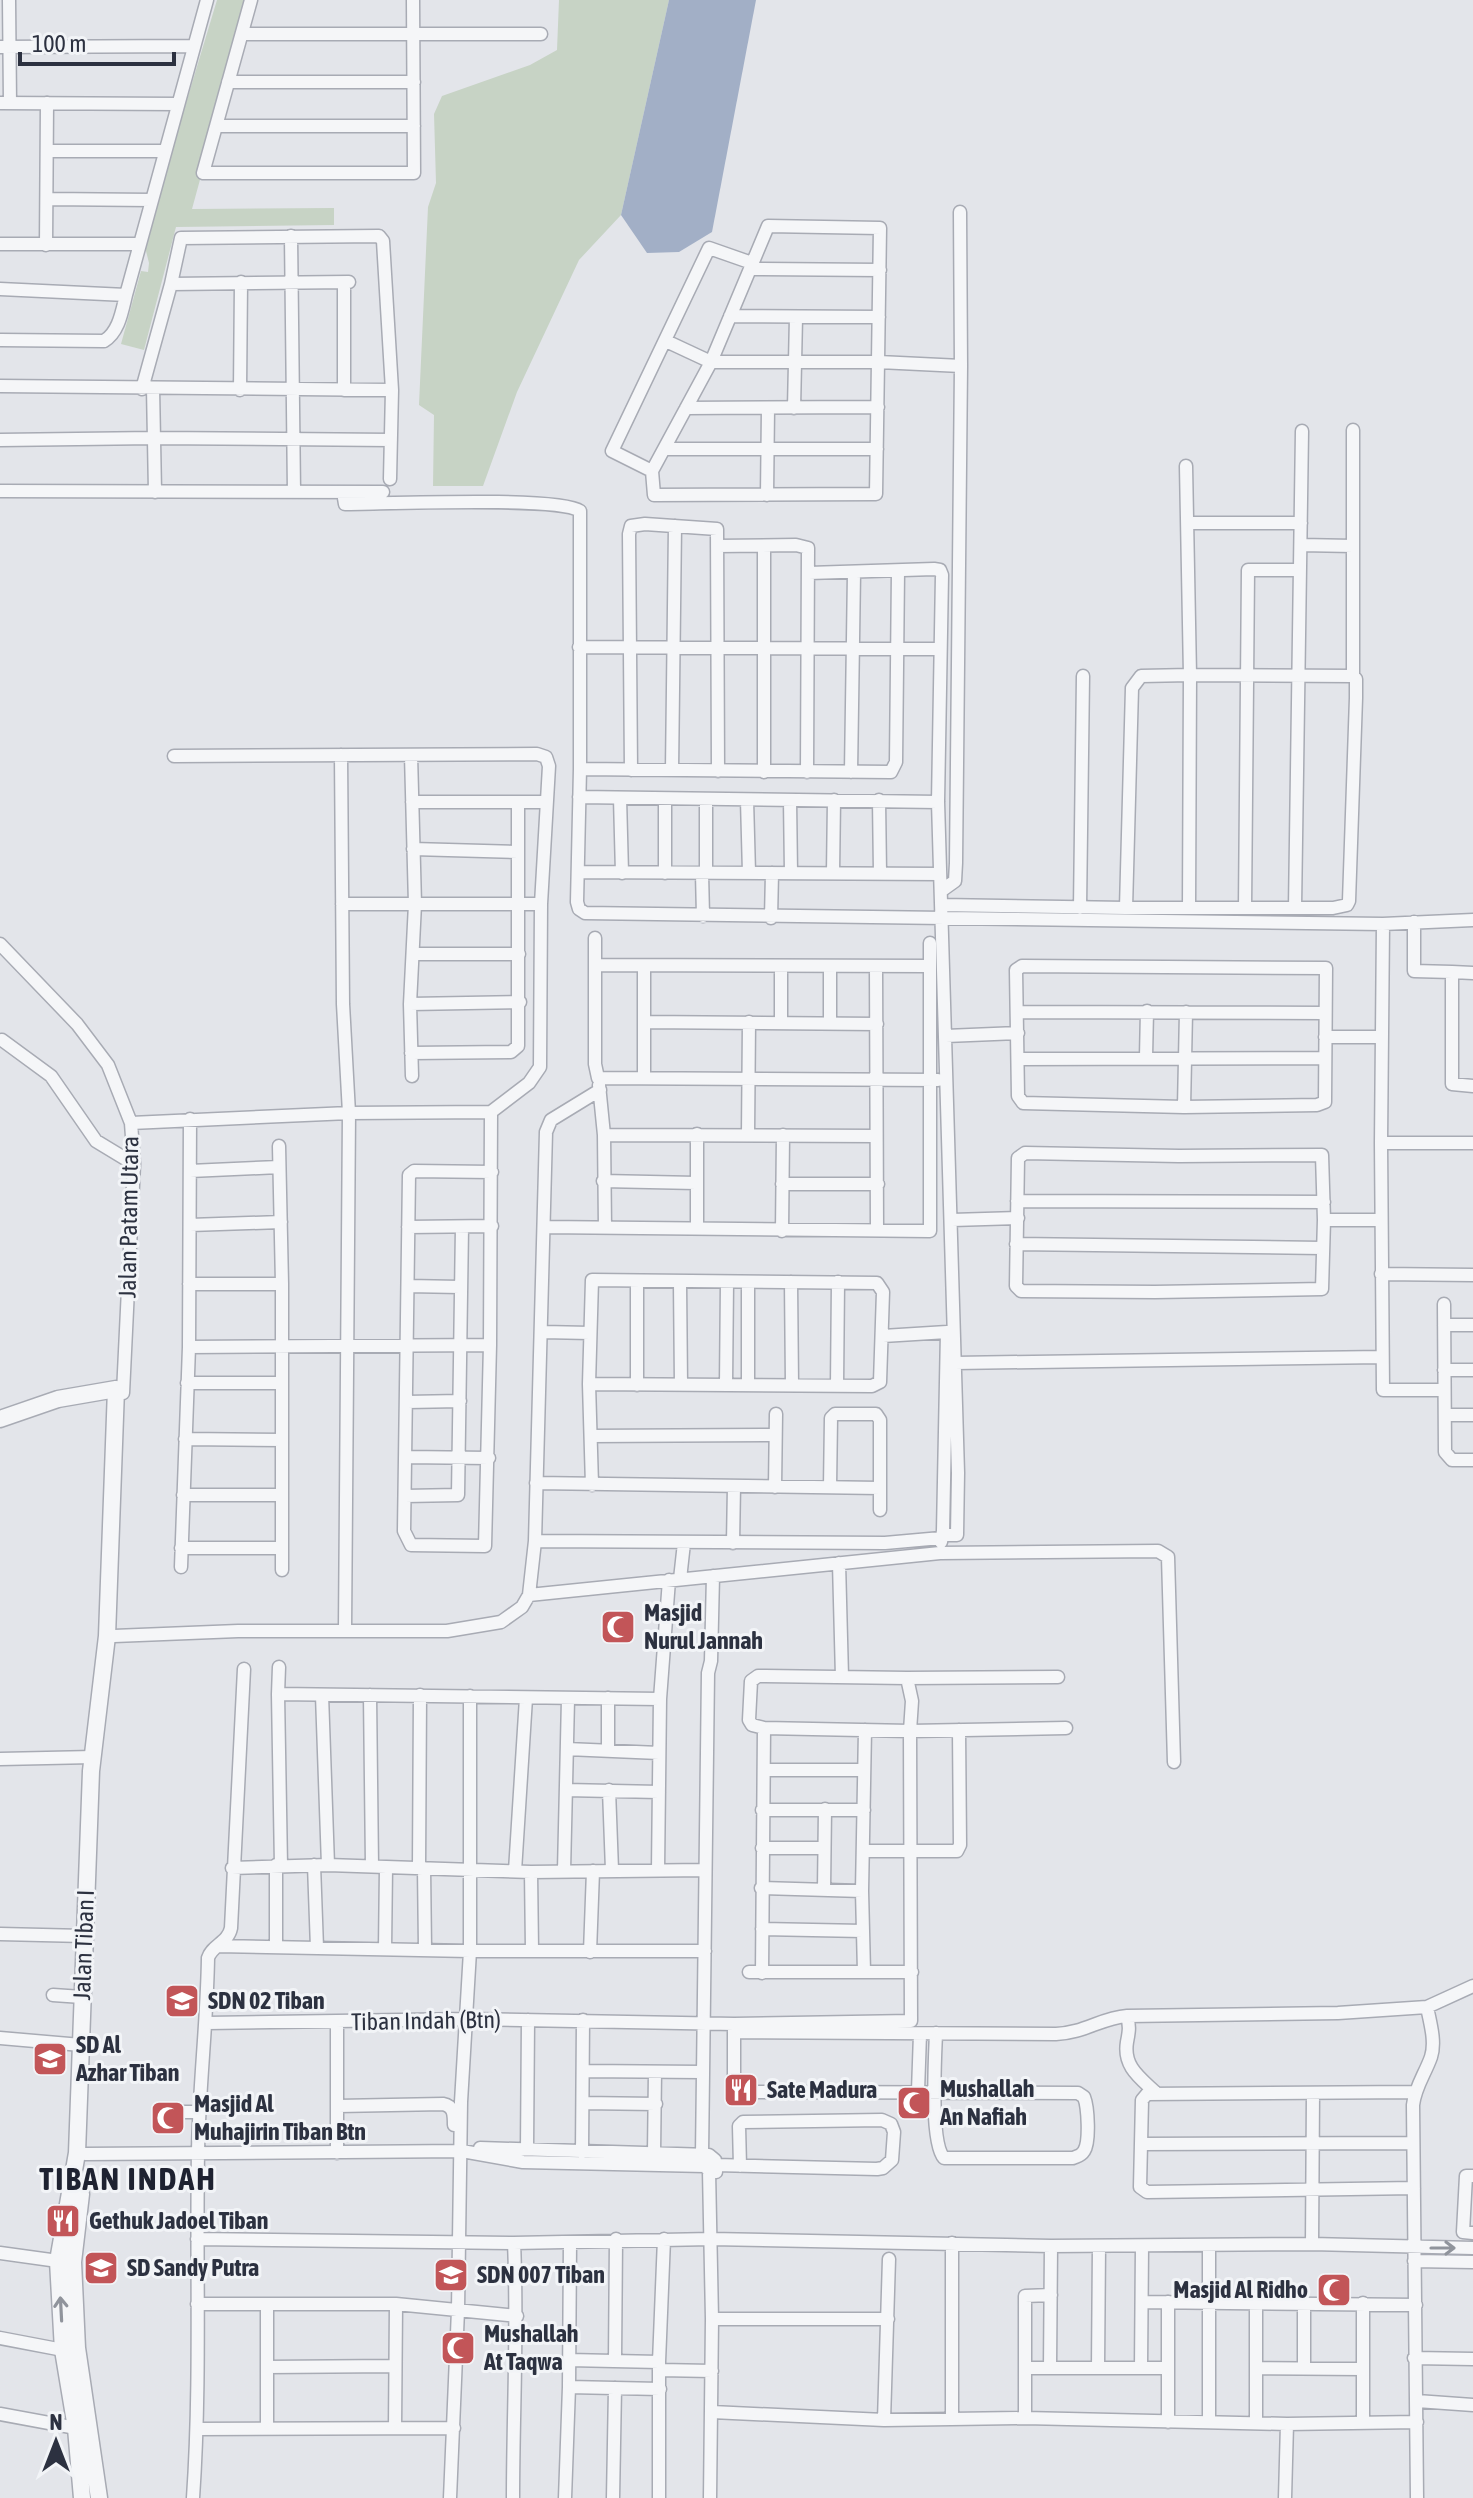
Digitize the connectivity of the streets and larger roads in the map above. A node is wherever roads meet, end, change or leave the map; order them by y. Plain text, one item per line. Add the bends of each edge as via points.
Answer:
1 (9, 0) edge
2 (207, 0) edge
3 (251, 0) edge
4 (413, 0) edge
5 (242, 34) junction
6 (414, 34) junction
7 (541, 34) dead end
8 (193, 46) junction
9 (4, 47) edge
10 (228, 82) junction
11 (414, 82) junction
12 (5, 103) edge
13 (47, 103) junction
14 (178, 104) junction
15 (216, 126) junction
16 (414, 126) junction
17 (47, 151) junction
18 (165, 151) junction
19 (47, 199) junction
20 (152, 200) junction
21 (960, 212) dead end
22 (291, 236) junction
23 (0, 244) edge
24 (139, 244) junction
25 (46, 245) junction
26 (751, 266) junction
27 (880, 270) junction
28 (241, 282) junction
29 (292, 282) junction
30 (171, 284) junction
31 (0, 289) edge
32 (126, 295) junction
33 (730, 316) junction
34 (796, 317) junction
35 (879, 317) junction
36 (0, 340) edge
37 (666, 341) junction
38 (711, 362) junction
39 (795, 362) junction
40 (879, 362) junction
41 (961, 366) junction
42 (0, 386) edge
43 (148, 388) junction
44 (240, 390) junction
45 (293, 390) junction
46 (344, 390) junction
47 (392, 390) junction
48 (878, 407) junction
49 (686, 408) junction
50 (768, 408) junction
51 (794, 408) junction
52 (1353, 430) dead end
53 (1302, 431) dead end
54 (154, 438) junction
55 (0, 440) edge
56 (294, 440) junction
57 (391, 440) junction
58 (664, 449) junction
59 (877, 449) junction
60 (768, 450) junction
61 (1186, 466) dead end
62 (652, 471) junction
63 (390, 479) dead end
64 (0, 491) edge
65 (155, 492) junction
66 (294, 492) junction
67 (343, 492) junction
68 (383, 492) dead end
69 (767, 495) junction
70 (1187, 523) junction
71 (1301, 523) junction
72 (675, 526) junction
73 (1301, 545) junction
74 (717, 546) junction
75 (764, 546) junction
76 (1353, 546) junction
77 (1300, 570) junction
78 (898, 571) junction
79 (809, 573) junction
80 (854, 573) junction
81 (579, 647) junction
82 (631, 648) junction
83 (673, 648) junction
84 (718, 649) junction
85 (763, 649) junction
86 (808, 649) junction
87 (898, 649) junction
88 (940, 649) junction
89 (853, 650) junction
90 (1190, 675) junction
91 (1083, 676) dead end
92 (1248, 676) junction
93 (1353, 676) junction
94 (1299, 677) junction
95 (341, 755) junction
96 (411, 755) junction
97 (174, 756) dead end
98 (580, 769) junction
99 (631, 770) junction
100 (672, 770) junction
101 (718, 771) junction
102 (764, 772) junction
103 (807, 772) junction
104 (851, 772) junction
105 (579, 797) junction
106 (620, 798) junction
107 (665, 799) junction
108 (706, 800) junction
109 (747, 800) junction
110 (790, 800) junction
111 (834, 800) junction
112 (879, 800) junction
113 (412, 802) junction
114 (546, 802) junction
115 (938, 802) junction
116 (518, 803) junction
117 (413, 849) junction
118 (518, 852) junction
119 (580, 872) junction
120 (622, 873) junction
121 (665, 873) junction
122 (704, 873) junction
123 (749, 873) junction
124 (772, 873) junction
125 (791, 873) junction
126 (833, 873) junction
127 (880, 873) junction
128 (940, 874) junction
129 (941, 891) junction
130 (519, 903) junction
131 (342, 904) junction
132 (415, 904) junction
133 (541, 904) junction
134 (941, 905) junction
135 (1080, 908) junction
136 (1126, 908) junction
137 (1189, 908) junction
138 (1245, 908) junction
139 (1295, 908) junction
140 (703, 916) junction
141 (771, 918) junction
142 (942, 918) junction
143 (1473, 920) edge
144 (1414, 922) junction
145 (1383, 924) junction
146 (595, 938) dead end
147 (930, 943) dead end
148 (0, 944) edge
149 (413, 954) junction
150 (519, 954) junction
151 (596, 965) junction
152 (644, 966) junction
153 (929, 966) junction
154 (781, 967) junction
155 (830, 967) junction
156 (876, 967) junction
157 (1452, 972) junction
158 (1473, 973) edge
159 (520, 1002) junction
160 (410, 1004) junction
161 (1147, 1011) junction
162 (1017, 1012) junction
163 (1186, 1012) junction
164 (1325, 1013) junction
165 (644, 1022) junction
166 (749, 1022) junction
167 (781, 1023) junction
168 (830, 1024) junction
169 (877, 1024) junction
170 (1018, 1033) junction
171 (946, 1036) junction
172 (1325, 1037) junction
173 (1381, 1037) junction
174 (2, 1040) dead end
175 (411, 1053) junction
176 (1146, 1057) junction
177 (1185, 1058) junction
178 (1325, 1058) junction
179 (1018, 1059) junction
180 (412, 1076) dead end
181 (748, 1077) junction
182 (644, 1078) junction
183 (878, 1079) junction
184 (932, 1080) junction
185 (948, 1081) junction
186 (599, 1084) junction
187 (1473, 1086) edge
188 (1184, 1107) junction
189 (491, 1112) junction
190 (349, 1113) junction
191 (190, 1119) junction
192 (131, 1123) junction
193 (697, 1134) junction
194 (748, 1134) junction
195 (604, 1135) junction
196 (783, 1135) junction
197 (876, 1136) junction
198 (1381, 1143) junction
199 (1473, 1143) edge
200 (279, 1146) dead end
201 (134, 1164) junction
202 (279, 1167) junction
203 (190, 1171) junction
204 (492, 1172) junction
205 (603, 1181) junction
206 (696, 1183) junction
207 (782, 1184) junction
208 (878, 1184) junction
209 (1017, 1201) junction
210 (1324, 1202) junction
211 (1018, 1218) junction
212 (952, 1220) junction
213 (1324, 1220) junction
214 (1381, 1220) junction
215 (281, 1222) junction
216 (190, 1225) junction
217 (492, 1226) junction
218 (408, 1227) junction
219 (462, 1227) junction
220 (544, 1227) junction
221 (605, 1228) junction
222 (697, 1229) junction
223 (877, 1230) junction
224 (782, 1231) junction
225 (1016, 1244) junction
226 (1322, 1248) junction
227 (1381, 1274) junction
228 (1473, 1275) edge
229 (637, 1281) junction
230 (727, 1282) junction
231 (748, 1282) junction
232 (791, 1282) junction
233 (838, 1282) junction
234 (680, 1283) junction
235 (189, 1284) junction
236 (282, 1284) junction
237 (408, 1286) junction
238 (460, 1287) junction
239 (1444, 1304) dead end
240 (1444, 1325) junction
241 (1473, 1325) edge
242 (543, 1332) junction
243 (590, 1333) junction
244 (883, 1336) junction
245 (461, 1345) junction
246 (490, 1345) junction
247 (408, 1346) junction
248 (189, 1347) junction
249 (282, 1347) junction
250 (346, 1347) junction
251 (1382, 1357) junction
252 (955, 1363) junction
253 (1444, 1370) junction
254 (1473, 1370) edge
255 (187, 1383) junction
256 (282, 1383) junction
257 (589, 1384) junction
258 (726, 1384) junction
259 (637, 1385) junction
260 (681, 1385) junction
261 (748, 1385) junction
262 (792, 1385) junction
263 (837, 1385) junction
264 (1444, 1390) junction
265 (120, 1391) junction
266 (460, 1401) junction
267 (407, 1402) junction
268 (776, 1414) dead end
269 (1445, 1415) junction
270 (1473, 1415) edge
271 (0, 1419) edge
272 (775, 1435) junction
273 (591, 1436) junction
274 (185, 1439) junction
275 (282, 1440) junction
276 (406, 1457) junction
277 (459, 1458) junction
278 (489, 1458) junction
279 (1473, 1460) edge
280 (536, 1483) junction
281 (592, 1485) junction
282 (734, 1486) junction
283 (775, 1487) junction
284 (830, 1487) junction
285 (880, 1488) junction
286 (183, 1495) junction
287 (282, 1495) junction
288 (405, 1496) junction
289 (880, 1510) dead end
290 (942, 1537) junction
291 (535, 1541) junction
292 (684, 1543) junction
293 (733, 1543) junction
294 (181, 1548) junction
295 (282, 1548) junction
296 (940, 1553) junction
297 (839, 1563) junction
298 (181, 1567) dead end
299 (282, 1570) dead end
300 (713, 1576) junction
301 (674, 1580) junction
302 (529, 1595) junction
303 (345, 1630) junction
304 (114, 1636) junction
305 (279, 1667) dead end
306 (244, 1669) dead end
307 (842, 1677) junction
308 (1058, 1677) dead end
309 (907, 1678) junction
310 (278, 1694) junction
311 (322, 1695) junction
312 (370, 1695) junction
313 (420, 1695) junction
314 (470, 1696) junction
315 (526, 1698) junction
316 (608, 1698) junction
317 (568, 1699) junction
318 (660, 1699) junction
319 (764, 1728) junction
320 (1066, 1728) dead end
321 (865, 1730) junction
322 (959, 1730) junction
323 (910, 1731) junction
324 (567, 1749) junction
325 (608, 1751) junction
326 (659, 1753) junction
327 (93, 1757) junction
328 (0, 1759) edge
329 (1174, 1762) dead end
330 (765, 1770) junction
331 (864, 1770) junction
332 (566, 1790) junction
333 (609, 1790) junction
334 (659, 1792) junction
335 (825, 1809) junction
336 (762, 1810) junction
337 (864, 1810) junction
338 (762, 1848) junction
339 (824, 1848) junction
340 (863, 1851) junction
341 (911, 1852) junction
342 (279, 1865) junction
343 (314, 1865) junction
344 (328, 1865) junction
345 (379, 1867) junction
346 (232, 1868) junction
347 (421, 1868) junction
348 (469, 1870) junction
349 (612, 1870) junction
350 (658, 1870) junction
351 (705, 1870) junction
352 (515, 1871) junction
353 (564, 1871) junction
354 (593, 1871) junction
355 (531, 1872) junction
356 (761, 1888) junction
357 (824, 1889) junction
358 (862, 1891) junction
359 (762, 1929) junction
360 (863, 1931) junction
361 (0, 1934) edge
362 (84, 1936) junction
363 (218, 1946) junction
364 (276, 1947) junction
365 (317, 1948) junction
366 (385, 1949) junction
367 (425, 1949) junction
368 (532, 1950) junction
369 (470, 1951) junction
370 (705, 1951) junction
371 (590, 1952) junction
372 (864, 1972) junction
373 (912, 1972) junction
374 (1473, 1986) edge
375 (53, 1995) dead end
376 (82, 1997) junction
377 (1427, 2007) junction
378 (1127, 2016) junction
379 (468, 2019) junction
380 (528, 2020) junction
381 (583, 2020) junction
382 (704, 2022) junction
383 (207, 2023) junction
384 (337, 2023) junction
385 (734, 2028) junction
386 (936, 2033) junction
387 (920, 2034) junction
388 (0, 2038) edge
389 (81, 2045) junction
390 (935, 2058) junction
391 (919, 2059) junction
392 (583, 2071) junction
393 (655, 2072) junction
394 (702, 2072) junction
395 (918, 2091) junction
396 (934, 2091) junction
397 (1155, 2092) junction
398 (1415, 2092) junction
399 (1313, 2093) junction
400 (583, 2103) junction
401 (656, 2104) junction
402 (338, 2106) junction
403 (177, 2112) dead end
404 (199, 2112) junction
405 (1413, 2143) junction
406 (1141, 2144) junction
407 (1314, 2144) junction
408 (527, 2149) junction
409 (459, 2151) junction
410 (582, 2152) junction
411 (198, 2153) junction
412 (337, 2153) junction
413 (654, 2153) junction
414 (85, 2154) junction
415 (701, 2160) junction
416 (716, 2165) junction
417 (740, 2166) junction
418 (1473, 2176) edge
419 (1414, 2188) junction
420 (1313, 2189) junction
421 (1473, 2233) edge
422 (197, 2239) junction
423 (616, 2239) junction
424 (664, 2239) junction
425 (713, 2240) junction
426 (460, 2241) junction
427 (570, 2242) junction
428 (514, 2243) junction
429 (952, 2243) junction
430 (1312, 2244) junction
431 (1051, 2246) junction
432 (1099, 2246) junction
433 (1142, 2246) junction
434 (1209, 2246) junction
435 (1473, 2248) edge
436 (0, 2253) edge
437 (1414, 2254) junction
438 (889, 2259) dead end
439 (66, 2262) junction
440 (1473, 2262) edge
441 (1051, 2295) junction
442 (1209, 2301) junction
443 (1142, 2302) junction
444 (1168, 2302) junction
445 (1256, 2302) junction
446 (1304, 2302) junction
447 (1363, 2303) junction
448 (197, 2304) junction
449 (267, 2304) junction
450 (396, 2304) junction
451 (1416, 2305) junction
452 (458, 2310) junction
453 (517, 2316) junction
454 (712, 2319) junction
455 (888, 2319) junction
456 (0, 2338) edge
457 (63, 2350) junction
458 (1414, 2358) junction
459 (1473, 2359) edge
460 (569, 2360) junction
461 (615, 2360) junction
462 (395, 2366) junction
463 (659, 2366) junction
464 (267, 2367) junction
465 (1026, 2368) junction
466 (1050, 2368) junction
467 (1098, 2368) junction
468 (1141, 2368) junction
469 (1167, 2368) junction
470 (1256, 2368) junction
471 (1304, 2368) junction
472 (1362, 2369) junction
473 (712, 2371) junction
474 (569, 2387) junction
475 (615, 2388) junction
476 (660, 2389) junction
477 (1417, 2401) junction
478 (1473, 2405) edge
479 (712, 2412) junction
480 (0, 2414) edge
481 (952, 2418) junction
482 (1025, 2418) junction
483 (1473, 2419) edge
484 (884, 2420) junction
485 (1209, 2421) junction
486 (1168, 2422) junction
487 (1256, 2422) junction
488 (1363, 2422) junction
489 (1417, 2422) junction
490 (1287, 2424) junction
491 (76, 2428) junction
492 (267, 2428) junction
493 (395, 2428) junction
494 (454, 2428) junction
495 (197, 2429) junction
496 (82, 2498) edge
497 (99, 2498) edge
498 (193, 2498) edge
499 (450, 2498) edge
500 (513, 2498) edge
501 (565, 2498) edge
502 (613, 2498) edge
503 (659, 2498) edge
504 (710, 2498) edge
505 (1285, 2498) edge
506 (1417, 2498) edge

1 - 9 street
2 - 8 street
3 - 5 street
4 - 6 street
5 - 6 street
5 - 10 street
6 - 7 street
6 - 11 street
8 - 9 street
8 - 14 street
9 - 12 street
10 - 11 street
10 - 15 street
11 - 16 street
12 - 13 street
13 - 14 street
13 - 17 street
14 - 18 street
15 - 16 street
15 - 16 street via 203,173 414,173
17 - 18 street
17 - 19 street
18 - 20 street
19 - 20 street
19 - 25 street
20 - 24 street
21 - 41 street
22 - 29 street
22 - 30 street via 181,238
22 - 47 street via 382,238
23 - 25 street
24 - 25 street
24 - 32 street
26 - 27 street
26 - 27 street via 768,226 880,228
26 - 33 street
26 - 37 street via 709,248
27 - 35 street
28 - 29 street
28 - 30 street
28 - 44 street
29 - 45 street
29 - 46 street via 346,283
30 - 43 street
31 - 32 street
32 - 36 street via 117,326 104,341
33 - 34 street
33 - 38 street
34 - 35 street
34 - 39 street
35 - 40 street
37 - 38 street
37 - 62 street via 612,451
38 - 39 street
38 - 49 street
39 - 40 street
39 - 51 street
40 - 41 street
40 - 48 street
41 - 129 street via 956,863 955,881
42 - 43 street
43 - 44 street
43 - 54 street
44 - 45 street
45 - 46 street
45 - 56 street
46 - 47 street
47 - 57 street
48 - 51 street
48 - 59 street
49 - 50 street
49 - 58 street
50 - 51 street
50 - 60 street
52 - 76 street
53 - 71 street
54 - 55 street
54 - 56 street
54 - 65 street
56 - 57 street
56 - 66 street
57 - 63 street
58 - 60 street
58 - 62 street
59 - 60 street
59 - 69 street via 876,494
60 - 69 street
61 - 70 street
62 - 69 street via 654,495
64 - 65 street
65 - 66 street
66 - 67 street
67 - 68 street
67 - 81 street via 345,504 575,507 580,511
70 - 71 street
70 - 90 street
71 - 73 street
72 - 74 street via 716,527
72 - 82 street via 629,528
72 - 83 street
73 - 76 street
73 - 77 street
74 - 75 street
74 - 84 street
75 - 79 street via 807,546
75 - 85 street
76 - 93 street
77 - 92 street via 1248,570
77 - 94 street
78 - 80 street
78 - 87 street
78 - 88 street via 940,570
79 - 80 street
79 - 86 street
80 - 89 street
81 - 82 street
81 - 98 street
82 - 83 street
82 - 99 street
83 - 84 street
83 - 100 street
84 - 85 street
84 - 101 street
85 - 86 street
85 - 102 street
86 - 89 street
86 - 103 street
87 - 88 street
87 - 89 street
87 - 104 street via 895,768 884,774
88 - 115 street
89 - 104 street
90 - 92 street
90 - 136 street via 1141,676 1132,688
90 - 137 street
91 - 135 street
92 - 94 street
92 - 138 street
93 - 94 street
93 - 139 street via 1349,901 1340,907
94 - 139 street
95 - 96 street
95 - 97 street
95 - 131 street
96 - 113 street
96 - 114 street via 543,755 549,766
98 - 99 street
98 - 105 street
99 - 100 street
100 - 101 street
101 - 102 street
102 - 103 street
103 - 104 street
105 - 106 street
105 - 119 street
106 - 107 street
106 - 120 street
107 - 108 street
107 - 121 street
108 - 109 street
108 - 122 street
109 - 110 street
109 - 123 street
110 - 111 street
110 - 125 street
111 - 112 street
111 - 126 street
112 - 115 street
112 - 127 street
113 - 116 street
113 - 117 street
114 - 116 street
114 - 133 street
115 - 128 street
116 - 118 street
117 - 118 street
117 - 132 street
118 - 130 street
119 - 120 street
119 - 140 street via 577,902 585,913
120 - 121 street
121 - 122 street
122 - 123 street
122 - 140 street
123 - 124 street
124 - 125 street
124 - 141 street
125 - 126 street
126 - 127 street
127 - 128 street
128 - 129 street
129 - 134 street
130 - 132 street
130 - 133 street
130 - 150 street
131 - 132 street
131 - 190 street
132 - 149 street
133 - 189 street via 540,1067 529,1083
134 - 135 street
134 - 142 street
135 - 136 street
136 - 137 street
137 - 138 street
138 - 139 street
140 - 141 street
141 - 142 street
142 - 145 street
142 - 171 street
143 - 144 street
144 - 145 street
144 - 157 street via 1414,971
145 - 173 street
146 - 151 street
147 - 153 street
148 - 192 street, Jalan Patam Utara via 77,1024 108,1065
149 - 150 street
149 - 160 street
150 - 159 street
151 - 152 street
151 - 186 street
152 - 154 street
152 - 165 street
153 - 156 street
153 - 184 street
154 - 155 street
154 - 167 street
155 - 156 street
155 - 168 street
156 - 169 street
157 - 158 street
157 - 187 street via 1452,1084
159 - 160 street
159 - 175 street via 518,1046 511,1052
160 - 175 street
161 - 162 street
161 - 163 street
161 - 176 street
162 - 164 street via 1016,970 1022,966 1323,966
162 - 170 street
163 - 164 street
163 - 177 street
164 - 172 street
165 - 166 street
165 - 182 street
166 - 167 street
166 - 181 street
167 - 168 street
168 - 169 street
169 - 183 street
170 - 171 street
170 - 179 street
171 - 185 street
172 - 173 street
172 - 178 street
173 - 198 street
174 - 201 street via 51,1076 96,1141
175 - 180 street
176 - 177 street
176 - 179 street
177 - 178 street
177 - 188 street
178 - 188 street via 1326,1099 1321,1104
179 - 188 street via 1018,1099 1023,1103
181 - 182 street
181 - 183 street
181 - 194 street
182 - 186 street
183 - 184 street
183 - 197 street
184 - 185 street
184 - 223 street via 930,1231
185 - 212 street
186 - 195 street
186 - 220 street via 548,1125
189 - 190 street
189 - 204 street
190 - 191 street
190 - 250 street
191 - 192 street
191 - 203 street
192 - 201 street, Jalan Patam Utara
193 - 194 street
193 - 195 street
193 - 206 street
194 - 196 street
195 - 205 street
196 - 197 street
196 - 207 street
197 - 208 street
198 - 199 street
198 - 214 street
200 - 202 street
201 - 265 street, Jalan Patam Utara via 128,1274 121,1285
202 - 203 street
202 - 215 street
203 - 216 street
204 - 217 street
204 - 218 street via 414,1171 408,1182
205 - 206 street
205 - 221 street
206 - 222 street
207 - 208 street
207 - 224 street
208 - 223 street
209 - 210 street
209 - 210 street via 1018,1158 1023,1153 1318,1153
209 - 211 street
210 - 213 street
211 - 212 street
211 - 225 street
212 - 252 street
213 - 214 street
213 - 226 street
214 - 227 street
215 - 216 street
215 - 236 street
216 - 235 street
217 - 219 street
217 - 246 street
218 - 219 street
218 - 237 street
219 - 238 street
220 - 221 street
220 - 242 street
221 - 222 street
222 - 224 street
223 - 224 street
225 - 226 street
225 - 226 street via 1016,1286 1021,1291 1318,1290 1323,1285
227 - 228 street
227 - 251 street
229 - 234 street
229 - 243 street via 592,1280
229 - 259 street
230 - 231 street
230 - 234 street
230 - 258 street
231 - 232 street
231 - 261 street
232 - 233 street
232 - 262 street
233 - 244 street via 880,1285
233 - 263 street
234 - 260 street
235 - 236 street
235 - 248 street
236 - 249 street
237 - 238 street
237 - 247 street
238 - 245 street
239 - 240 street
240 - 241 street
240 - 253 street
242 - 243 street
242 - 280 street
243 - 257 street
244 - 263 street via 878,1384
244 - 290 street via 947,1332
245 - 246 street
245 - 247 street
245 - 266 street
246 - 278 street
247 - 250 street
247 - 267 street
248 - 249 street
248 - 255 street
249 - 250 street
249 - 256 street
250 - 303 street
251 - 252 street
251 - 264 street via 1383,1390
252 - 290 street via 957,1535
253 - 254 street
253 - 264 street
255 - 256 street
255 - 274 street
256 - 275 street
257 - 259 street
257 - 273 street
258 - 260 street
258 - 261 street
259 - 260 street
261 - 262 street
262 - 263 street
264 - 269 street
265 - 271 street via 58,1399
265 - 304 street, Jalan Tiban I
265 - 327 street, Jalan Tiban I via 107,1636
266 - 267 street
266 - 277 street
267 - 276 street
268 - 272 street
269 - 270 street
269 - 279 street via 1446,1455
272 - 273 street
272 - 283 street
273 - 281 street
274 - 275 street
274 - 286 street
275 - 287 street
276 - 277 street
276 - 288 street
277 - 278 street
277 - 288 street via 458,1495
278 - 288 street via 485,1546 411,1545 404,1531
280 - 281 street
280 - 291 street
281 - 282 street
282 - 283 street
282 - 293 street
283 - 284 street
284 - 285 street
284 - 285 street via 831,1418 876,1414
285 - 289 street
286 - 287 street
286 - 294 street
287 - 295 street
290 - 293 street via 885,1543
290 - 296 street
291 - 292 street
291 - 302 street
292 - 293 street
292 - 301 street
294 - 295 street
294 - 298 street
295 - 299 street
296 - 297 street
296 - 329 street via 1144,1550 1168,1557
297 - 300 street
297 - 307 street
300 - 301 street
300 - 351 street
301 - 302 street
301 - 318 street
302 - 303 street via 501,1622 447,1631
303 - 304 street
304 - 414 street, Jalan Tiban I via 99,1764
305 - 310 street
306 - 346 street
307 - 309 street
307 - 319 street via 754,1678 749,1720
308 - 309 street
309 - 323 street
310 - 311 street
310 - 342 street
311 - 312 street
311 - 344 street
312 - 313 street
312 - 345 street
313 - 314 street
313 - 347 street
314 - 315 street
314 - 348 street
315 - 317 street
315 - 352 street
316 - 317 street
316 - 318 street
316 - 325 street
317 - 324 street
318 - 326 street
319 - 321 street
319 - 330 street
320 - 322 street
321 - 323 street
321 - 331 street
322 - 323 street
322 - 341 street via 960,1845 951,1852
323 - 341 street
324 - 325 street
324 - 332 street
325 - 326 street
326 - 334 street
327 - 328 street
327 - 362 street, Jalan Tiban I
330 - 331 street
330 - 336 street
331 - 337 street
332 - 333 street
332 - 353 street
333 - 334 street
333 - 349 street
334 - 350 street
335 - 336 street
335 - 337 street
335 - 339 street
336 - 338 street
337 - 340 street
338 - 339 street
338 - 356 street
339 - 357 street
340 - 341 street
340 - 358 street
341 - 373 street
342 - 343 street
342 - 346 street
342 - 364 street
343 - 344 street
343 - 365 street
344 - 345 street
345 - 347 street
345 - 366 street
346 - 363 street via 230,1934
347 - 348 street
347 - 367 street
348 - 352 street
348 - 369 street
349 - 350 street
349 - 354 street
350 - 351 street
351 - 370 street
352 - 355 street
353 - 354 street
353 - 355 street
354 - 371 street
355 - 368 street
356 - 357 street
356 - 359 street
357 - 358 street
358 - 360 street
359 - 360 street
359 - 372 street via 755,1973
360 - 372 street
361 - 362 street
362 - 376 street, Jalan Tiban I
363 - 364 street
363 - 383 street via 208,1958
364 - 365 street
365 - 366 street
366 - 367 street
367 - 369 street
368 - 369 street
368 - 371 street
369 - 379 street
370 - 371 street
370 - 382 street
372 - 373 street
373 - 385 street, Tiban Indah (Btn) via 911,2021
374 - 377 street
375 - 376 street
376 - 389 street, Jalan Tiban I
377 - 378 street
377 - 398 street via 1432,2054
378 - 386 street via 1110,2017 1072,2033
378 - 397 street via 1128,2062
379 - 380 street, Tiban Indah (Btn)
379 - 384 street, Tiban Indah (Btn)
379 - 409 street
380 - 381 street, Tiban Indah (Btn)
380 - 408 street
381 - 382 street, Tiban Indah (Btn)
381 - 392 street
382 - 385 street, Tiban Indah (Btn)
382 - 394 street
383 - 384 street, Tiban Indah (Btn)
383 - 404 street
384 - 402 street
385 - 387 street
385 - 395 street via 734,2076 746,2092
386 - 387 street
386 - 390 street
387 - 391 street
388 - 389 street
389 - 439 street, Jalan Tiban I
390 - 391 street
390 - 396 street
391 - 395 street
392 - 393 street
392 - 400 street
393 - 394 street
393 - 401 street
394 - 415 street
395 - 396 street
396 - 396 street via 1078,2093 1088,2109 1085,2149 1073,2158 944,2158 938,2147
397 - 399 street
397 - 406 street via 1142,2097
398 - 399 street
398 - 405 street
399 - 407 street
400 - 401 street
400 - 410 street
401 - 413 street
402 - 409 street via 449,2105
402 - 412 street
403 - 404 street
404 - 411 street
405 - 407 street
405 - 419 street
406 - 407 street
406 - 420 street via 1140,2187 1147,2192
407 - 420 street
408 - 409 street
408 - 410 street
409 - 412 street
409 - 415 street via 523,2162
409 - 426 street
410 - 413 street
411 - 412 street
411 - 414 street
411 - 422 street
413 - 415 street
414 - 439 street, Jalan Tiban I
415 - 416 street via 711,2156
415 - 425 street via 709,2171
416 - 417 street
416 - 425 street
417 - 417 street via 883,2168 894,2154 894,2132 882,2120 743,2122
418 - 421 street via 1466,2176 1463,2232
419 - 420 street
419 - 437 street
420 - 430 street
422 - 426 street
422 - 448 street
423 - 424 street
423 - 427 street
423 - 461 street
424 - 425 street
424 - 463 street
425 - 429 street
425 - 454 street
426 - 428 street
426 - 452 street
427 - 428 street
427 - 460 street
428 - 453 street
429 - 431 street
429 - 481 street
430 - 434 street
430 - 437 street
431 - 432 street
431 - 441 street
432 - 433 street
432 - 467 street
433 - 434 street
433 - 443 street
434 - 442 street
437 -> 435 street
436 - 439 street
437 - 440 street
437 - 451 street
438 - 455 street
457 -> 439 street, Jalan Tiban I
439 - 497 street, Jalan Tiban I
441 - 465 street via 1025,2296
441 - 466 street
442 - 444 street
442 - 445 street
442 - 485 street
443 - 444 street
443 - 468 street
444 - 469 street
445 - 446 street
445 - 470 street
446 - 447 street
446 - 471 street
447 - 451 street
447 - 472 street
448 - 449 street
448 - 495 street
449 - 450 street
449 - 464 street
450 - 452 street
450 - 462 street
451 - 458 street
452 - 453 street
452 - 494 street
453 - 500 street
454 - 455 street
454 - 473 street
455 - 484 street
456 - 457 street
457 - 491 street, Jalan Tiban I
458 - 459 street
458 - 477 street
460 - 461 street
460 - 474 street
461 - 463 street
462 - 464 street
462 - 493 street
463 - 473 street
463 - 476 street
464 - 492 street
465 - 466 street
465 - 482 street
466 - 467 street
467 - 468 street
468 - 469 street
469 - 486 street
470 - 471 street
470 - 487 street
471 - 472 street
472 - 488 street
473 - 479 street
474 - 475 street
474 - 501 street
475 - 476 street
475 - 502 street
476 - 503 street
477 - 478 street
477 - 489 street
478 - 483 street
479 - 484 street
479 - 504 street
480 - 491 street
481 - 482 street
481 - 484 street
482 - 486 street
485 - 486 street
485 - 487 street
487 - 490 street
488 - 489 street
488 - 490 street
489 - 506 street
490 - 505 street
491 - 496 street, Jalan Tiban I
492 - 493 street
492 - 495 street
493 - 494 street
494 - 499 street
495 - 498 street

